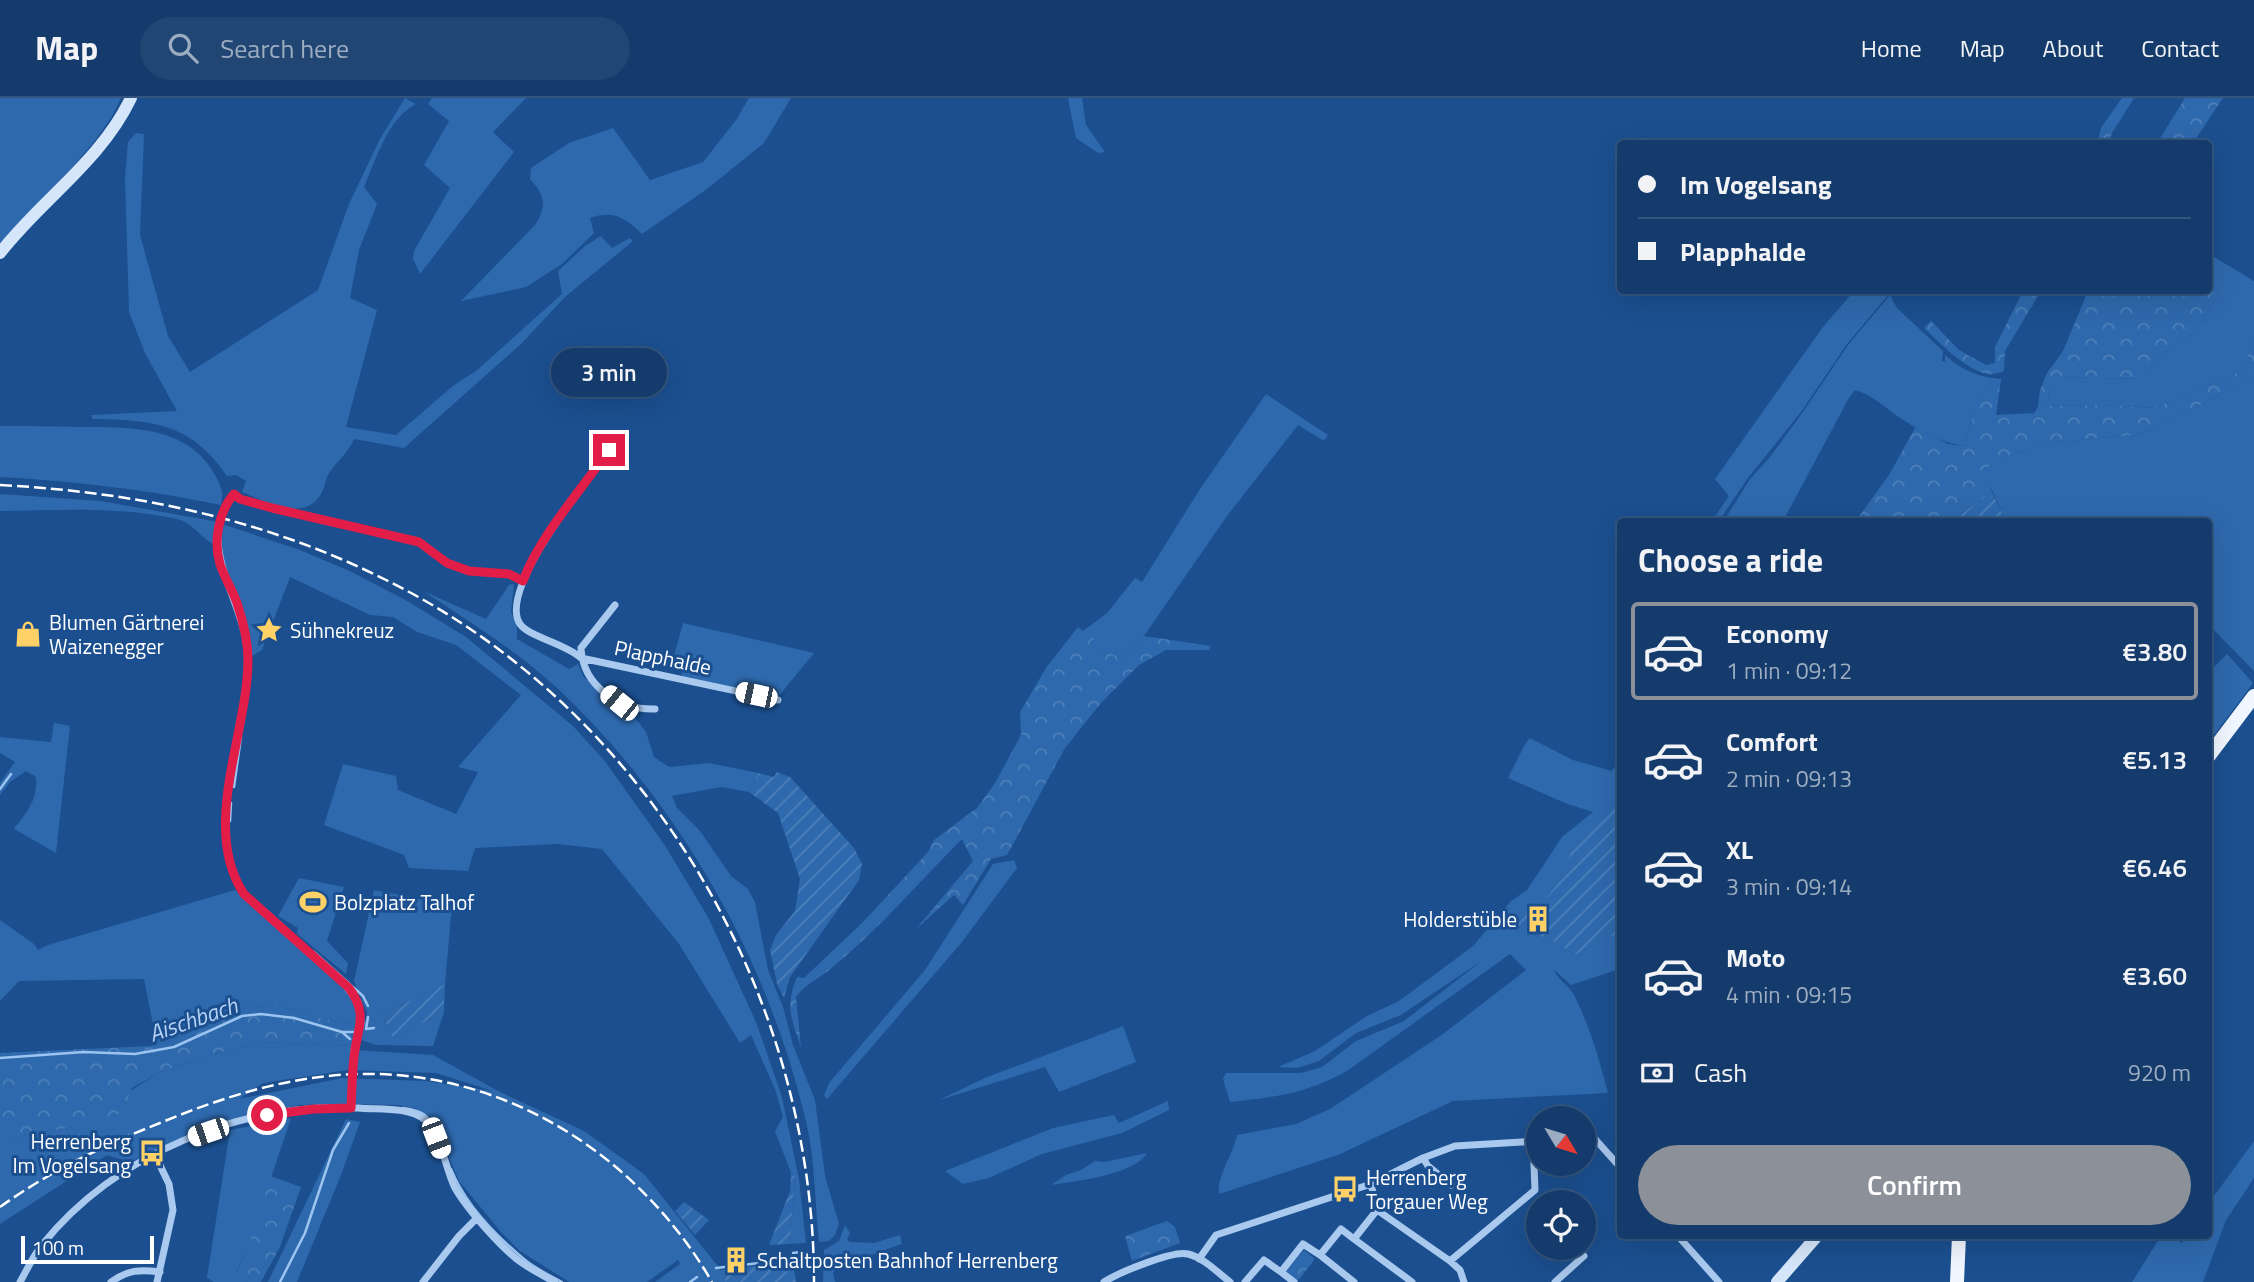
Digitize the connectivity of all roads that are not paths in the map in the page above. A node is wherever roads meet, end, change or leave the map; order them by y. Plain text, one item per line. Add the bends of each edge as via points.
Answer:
1 (131, 98) edge
2 (0, 253) edge
3 (609, 450) dead end
4 (523, 581) junction
5 (615, 605) dead end
6 (581, 658) junction
7 (2254, 696) edge
8 (778, 699) dead end
9 (655, 709) dead end
10 (2212, 752) edge
11 (351, 1108) junction
12 (1596, 1140) edge
13 (1526, 1142) edge
14 (155, 1155) junction
15 (1423, 1158) junction
16 (1617, 1164) edge
17 (1535, 1176) edge
18 (1371, 1184) junction
19 (1451, 1185) dead end
20 (1377, 1210) junction
21 (477, 1218) junction
22 (1681, 1239) edge
23 (1814, 1239) edge
24 (1959, 1239) edge
25 (1354, 1240) junction
26 (1320, 1255) junction
27 (1199, 1258) junction
28 (1580, 1260) edge
29 (1450, 1261) junction
30 (160, 1272) junction
31 (1281, 1272) junction
32 (20, 1282) edge
33 (111, 1282) edge
34 (158, 1282) edge
35 (423, 1282) edge
36 (555, 1282) edge
37 (1104, 1282) edge
38 (1230, 1282) edge
39 (1245, 1282) edge
40 (1294, 1282) edge
41 (1354, 1282) edge
42 (1412, 1282) edge
43 (1464, 1282) edge
44 (1555, 1282) edge
45 (1719, 1282) edge
46 (1777, 1282) edge
47 (1957, 1282) edge

1 - 2 street via 101,147
3 - 4 street, Plapphalde via 544,542
4 - 6 street, Plapphalde via 516,602 519,623
4 - 11 street via 509,574 469,571 447,563 419,542 272,508 234,494 226,504 217,549 245,631 248,661 227,811 228,856 244,894 342,981 358,1002 361,1023
5 - 6 street, Plapphalde via 581,648
6 - 8 street, Plapphalde
6 - 9 street, Plapphalde via 585,673 619,703
7 - 10 main road
11 - 14 street via 251,1118
11 - 21 street via 411,1112 426,1121 456,1188
12 - 16 street
13 - 15 street via 1455,1146
14 - 30 street via 169,1184 173,1210
14 - 32 street via 82,1203 41,1246
15 - 18 street
15 - 19 street
17 - 29 street via 1535,1190
18 - 20 street
18 - 27 street via 1216,1236
20 - 25 street
20 - 29 street
21 - 35 street
21 - 36 street via 520,1262
22 - 45 street
23 - 46 street
24 - 47 main road
25 - 26 street via 1341,1229
25 - 42 street
26 - 31 street via 1303,1244
26 - 41 street
27 - 37 street via 1186,1252 1167,1256
27 - 38 street
28 - 44 street
29 - 43 street
30 - 33 street via 126,1272
30 - 34 street
31 - 39 street via 1264,1260
31 - 40 street

